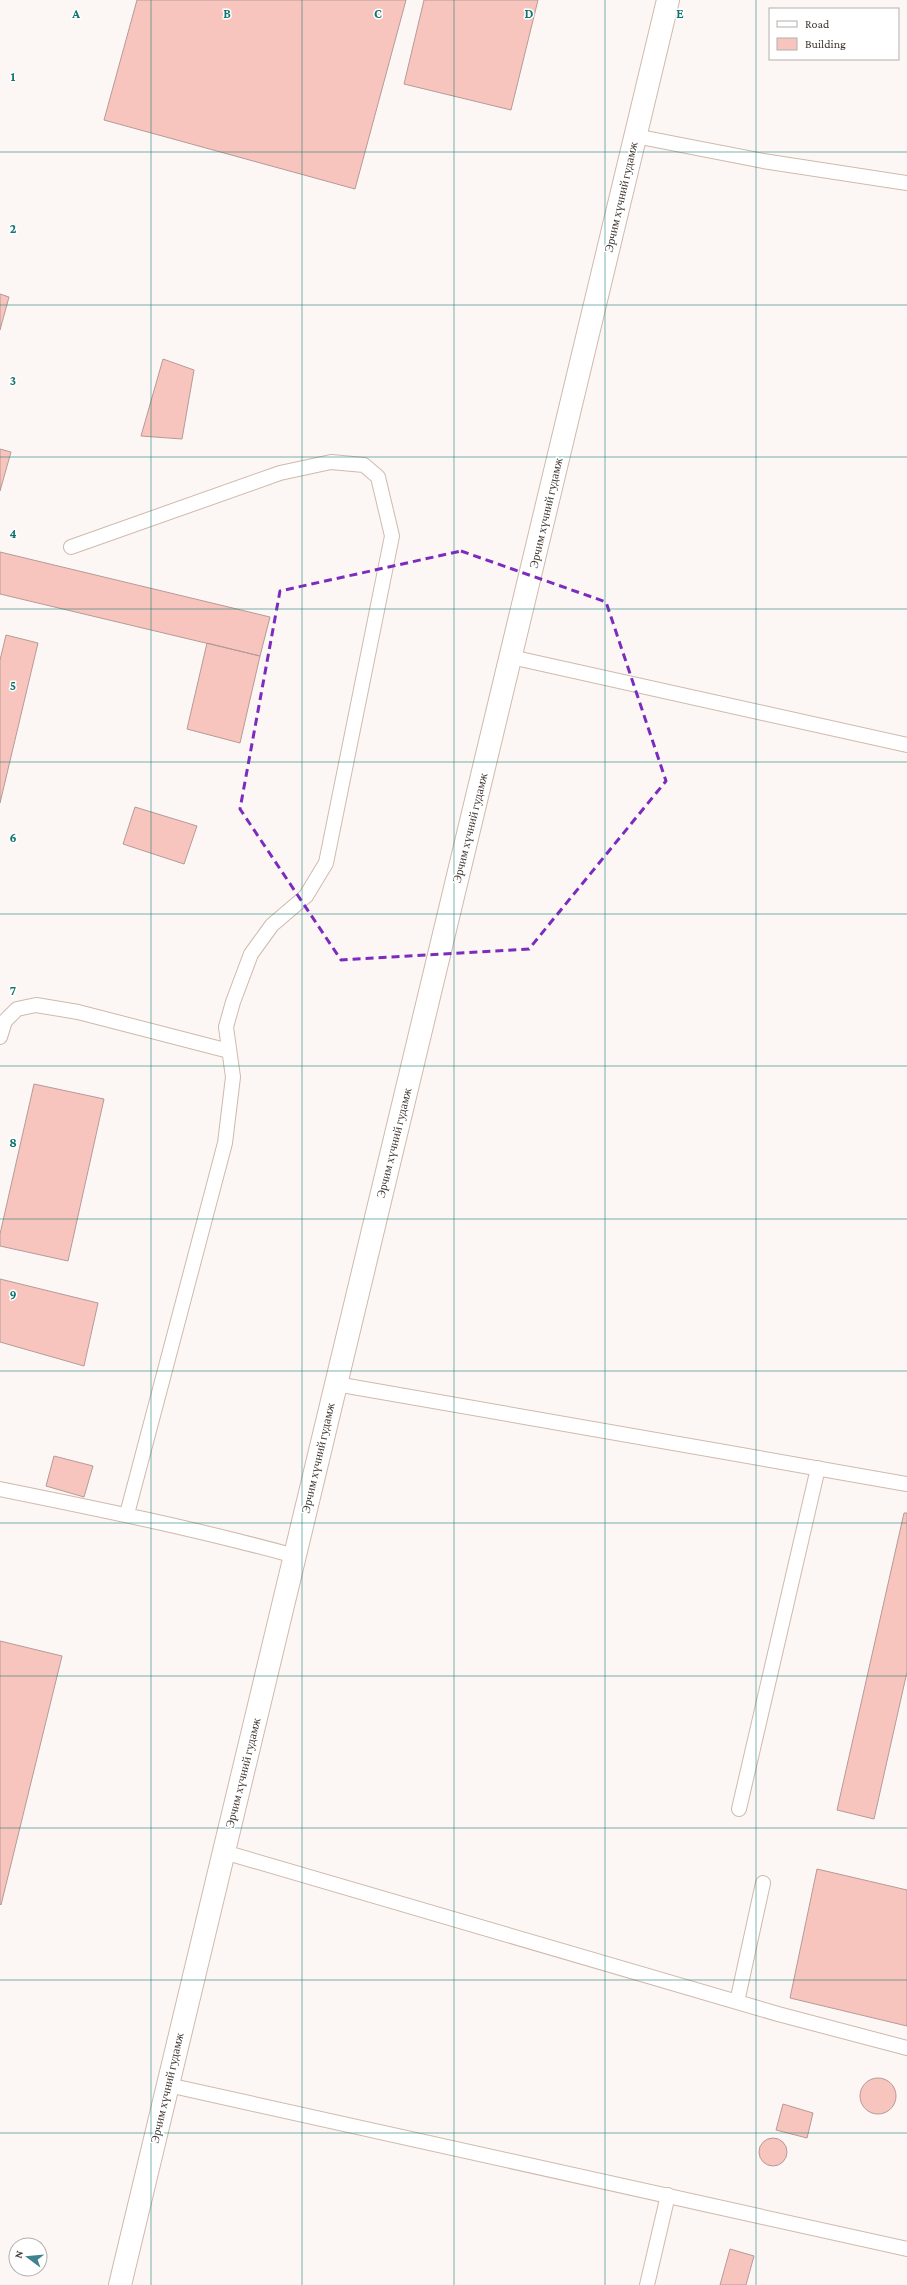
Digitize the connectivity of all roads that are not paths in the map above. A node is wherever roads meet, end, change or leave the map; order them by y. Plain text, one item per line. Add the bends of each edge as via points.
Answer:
1 (668, 0) edge
2 (635, 136) junction
3 (907, 182) edge
4 (71, 547) dead end
5 (511, 657) junction
6 (907, 745) edge
7 (0, 1037) edge
8 (229, 1051) junction
9 (336, 1384) junction
10 (818, 1468) junction
11 (907, 1484) edge
12 (0, 1490) edge
13 (126, 1514) junction
14 (295, 1556) junction
15 (739, 1809) dead end
16 (224, 1852) junction
17 (763, 1882) dead end
18 (737, 2002) junction
19 (907, 2048) edge
20 (168, 2085) junction
21 (668, 2196) junction
22 (907, 2249) edge
23 (120, 2285) edge
24 (647, 2285) edge

1 - 2 main road, Эрчим хүчний гудамж
2 - 3 lane via 763,161
2 - 5 main road, Эрчим хүчний гудамж
4 - 8 lane via 280,473 331,462 364,465 378,477 392,536 326,863 306,896 272,925 251,954 226,1027
5 - 6 lane
5 - 9 main road, Эрчим хүчний гудамж
7 - 8 lane via 5,1021 17,1009 36,1005 78,1012
8 - 13 lane via 233,1077 225,1143
9 - 10 lane
9 - 14 main road, Эрчим хүчний гудамж
10 - 11 lane
10 - 15 lane
12 - 13 lane
13 - 14 lane
14 - 16 main road, Эрчим хүчний гудамж
16 - 18 lane
16 - 20 main road, Эрчим хүчний гудамж
17 - 18 lane
18 - 19 lane
20 - 21 lane
20 - 23 main road, Эрчим хүчний гудамж
21 - 22 lane
21 - 24 lane

